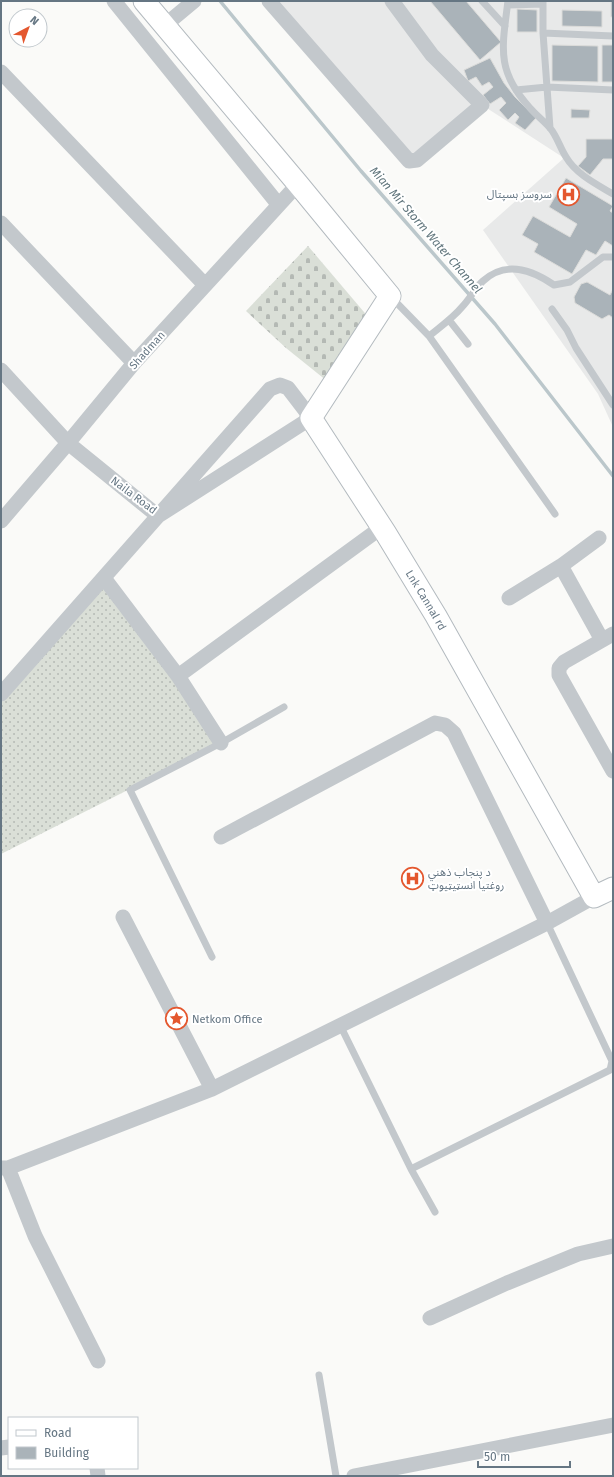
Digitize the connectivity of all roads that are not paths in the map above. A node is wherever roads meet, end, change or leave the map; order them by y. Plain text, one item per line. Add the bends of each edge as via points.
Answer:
1 (114, 1) edge
2 (144, 1) edge
3 (194, 1) edge
4 (269, 1) edge
5 (392, 1) edge
6 (482, 1) edge
7 (508, 3) edge
8 (543, 3) edge
9 (164, 26) junction
10 (505, 26) junction
11 (543, 33) junction
12 (613, 36) edge
13 (1, 72) edge
14 (547, 87) junction
15 (516, 90) junction
16 (613, 90) edge
17 (550, 128) junction
18 (298, 184) junction
19 (613, 194) edge
20 (278, 204) junction
21 (1, 223) edge
22 (613, 257) edge
23 (205, 285) junction
24 (390, 296) junction
25 (552, 309) dead end
26 (449, 320) junction
27 (430, 336) junction
28 (468, 344) dead end
29 (134, 363) junction
30 (1, 370) edge
31 (613, 405) edge
32 (311, 418) junction
33 (68, 443) junction
34 (555, 514) dead end
35 (158, 516) junction
36 (1, 521) edge
37 (382, 527) junction
38 (599, 538) dead end
39 (562, 566) junction
40 (104, 578) junction
41 (509, 598) dead end
42 (608, 637) edge
43 (178, 676) junction
44 (1, 694) edge
45 (284, 707) dead end
46 (221, 743) junction
47 (613, 771) edge
48 (221, 837) dead end
49 (613, 888) edge
50 (594, 897) junction
51 (123, 917) dead end
52 (547, 923) junction
53 (212, 957) dead end
54 (340, 1025) junction
55 (212, 1089) junction
56 (5, 1168) edge
57 (411, 1169) junction
58 (435, 1212) dead end
59 (613, 1246) edge
60 (430, 1318) dead end
61 (98, 1361) dead end
62 (319, 1375) dead end
63 (613, 1425) edge
64 (336, 1476) edge
65 (354, 1476) edge

1 - 20 street
2 - 9 street
3 - 9 street
4 - 5 street via 409,162 417,160 482,105 432,55
6 - 10 lane
7 - 8 lane
7 - 10 lane
8 - 11 lane
9 - 18 street
10 - 15 lane via 504,66
11 - 12 lane
11 - 14 lane
13 - 23 street
14 - 15 lane
14 - 16 lane
14 - 17 lane
15 - 17 lane
17 - 19 lane via 566,158 576,170
18 - 20 street, Shadman
18 - 24 street
20 - 23 street, Shadman
21 - 29 street
22 - 26 lane via 603,258 570,282 554,286 541,276 527,272 508,269 496,271 483,281
23 - 29 street, Shadman
24 - 27 lane
24 - 32 street
25 - 31 lane
26 - 27 lane
26 - 28 lane
27 - 34 lane
29 - 33 street, Shadman
30 - 33 street, Naila Road
32 - 35 street
32 - 35 street, Naila Road via 288,388 280,385 270,389
32 - 37 street, Lnk Cannal rd
33 - 35 street, Naila Road
33 - 36 street, Shadman
35 - 40 street
37 - 43 street
37 - 50 street, Lnk Cannal rd via 436,616
38 - 39 street
39 - 41 street
39 - 42 street
40 - 43 street
40 - 44 street
42 - 47 street via 564,662 559,668 559,675
43 - 46 street
45 - 46 lane
46 - 53 lane via 130,790
48 - 52 street via 435,724 445,725 454,733
49 - 50 street
50 - 52 street
51 - 55 street
52 - 54 street
52 - 57 lane via 612,1061 610,1070
54 - 55 street
54 - 57 lane
55 - 56 street
56 - 61 street via 34,1236
57 - 58 lane
59 - 60 street via 578,1254
62 - 64 lane
63 - 65 street

